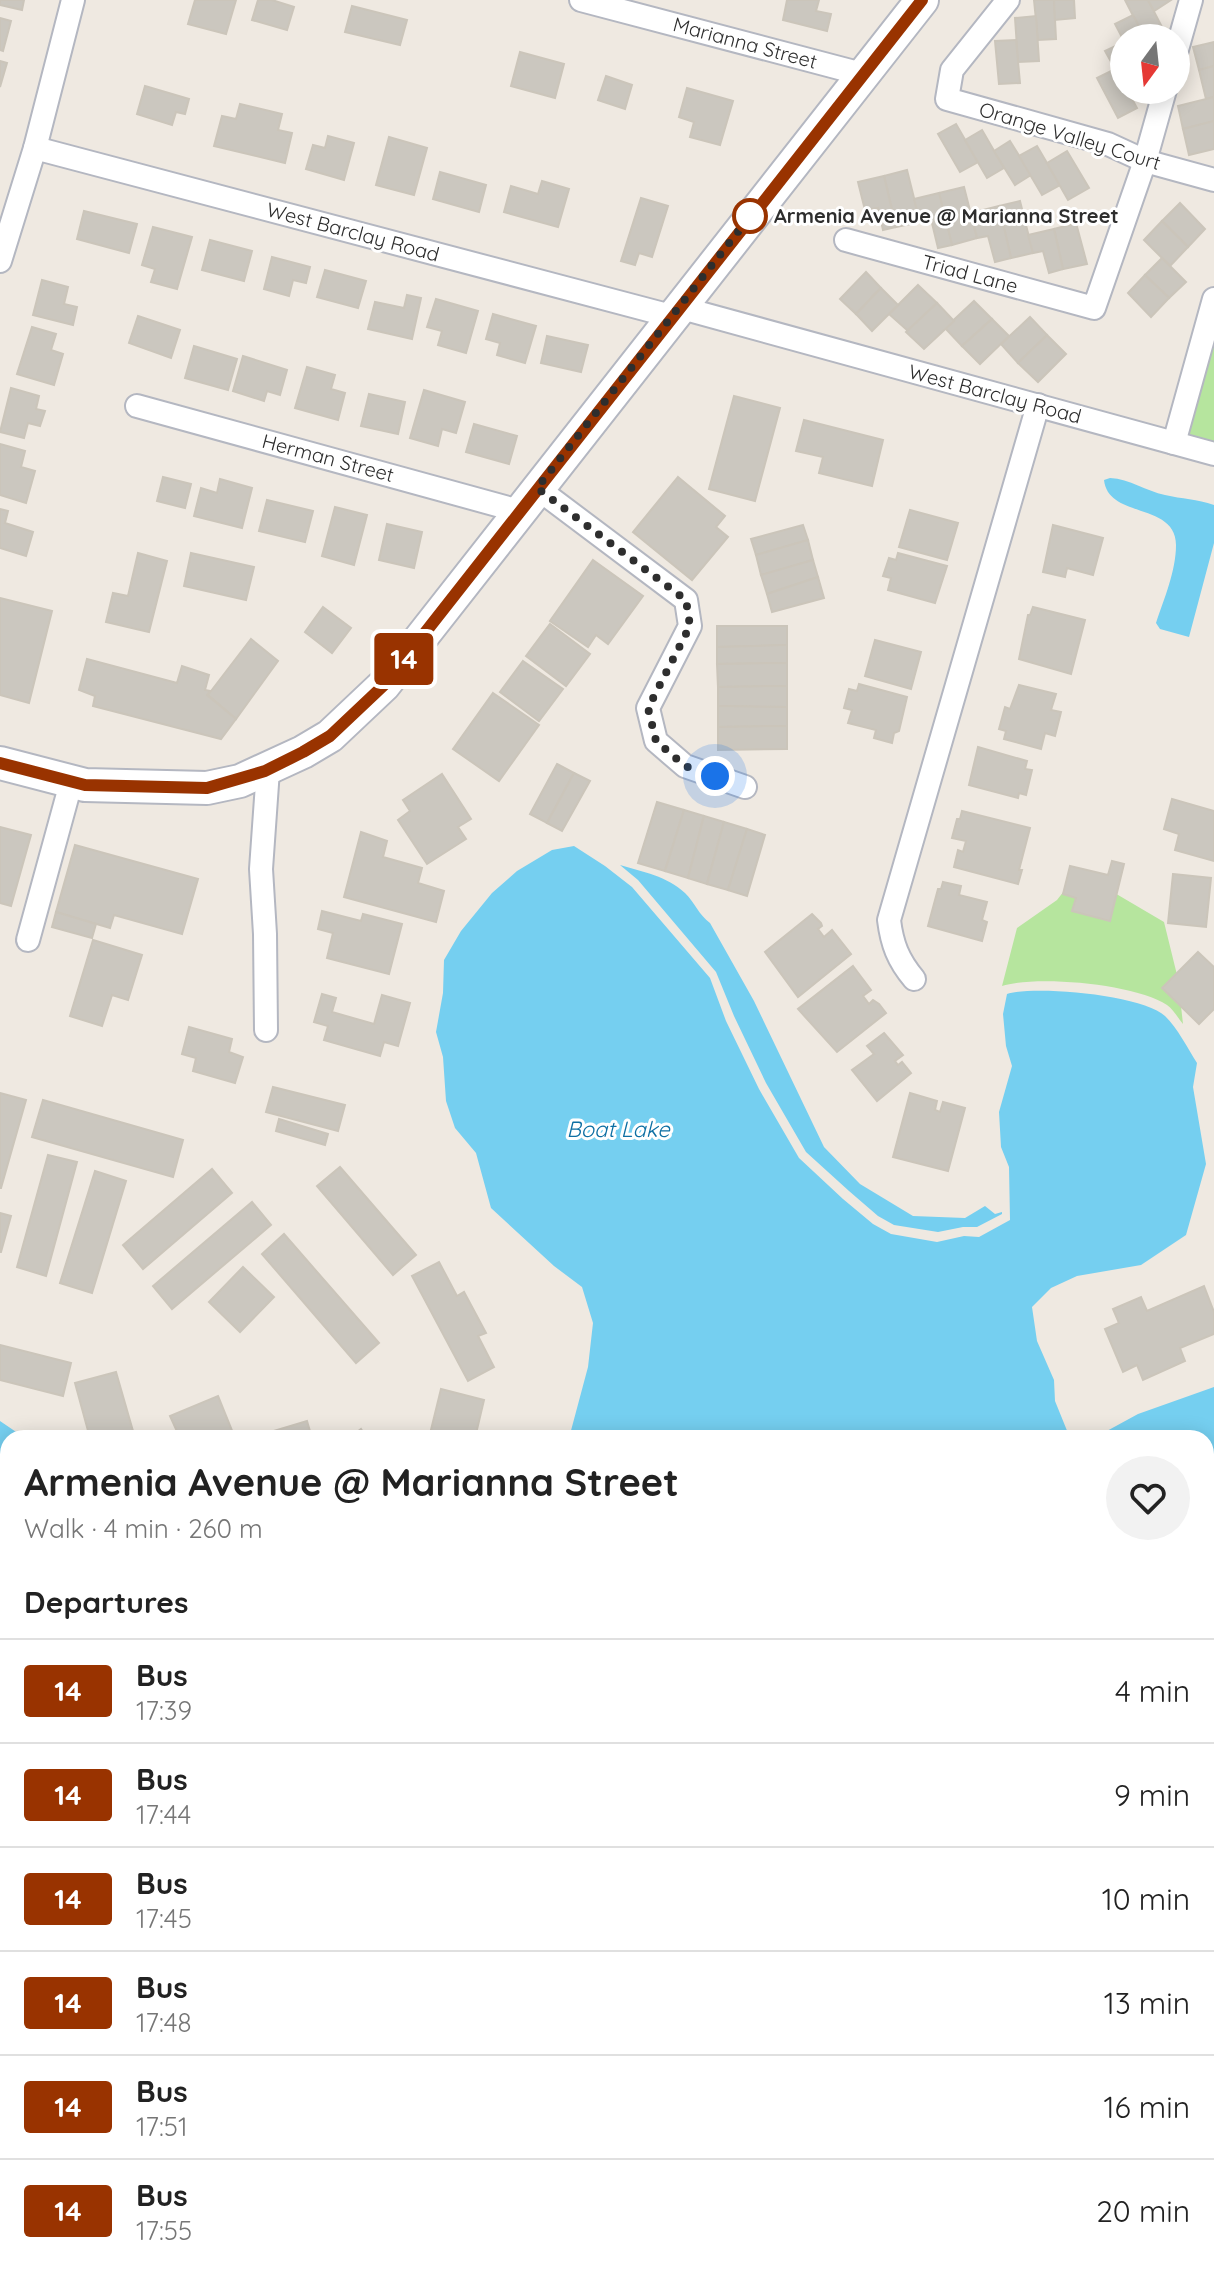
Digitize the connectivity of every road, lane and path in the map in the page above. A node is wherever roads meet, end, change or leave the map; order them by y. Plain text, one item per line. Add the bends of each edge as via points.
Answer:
1 (73, 0) edge
2 (581, 0) edge
3 (922, 0) edge
4 (1008, 0) edge
5 (1191, 0) edge
6 (1184, 24) edge
7 (862, 74) junction
8 (1161, 104) edge
9 (35, 148) junction
10 (1145, 161) junction
11 (1214, 180) edge
12 (846, 240) dead end
13 (0, 261) edge
14 (1214, 299) edge
15 (675, 312) junction
16 (1038, 405) junction
17 (137, 406) dead end
18 (1174, 443) junction
19 (1214, 454) edge
20 (528, 499) junction
21 (0, 763) edge
22 (268, 770) junction
23 (71, 783) junction
24 (745, 787) dead end
25 (28, 940) dead end
26 (914, 979) dead end
27 (266, 1030) dead end

1 - 9 street
2 - 7 street, Marianna Street
3 - 7 main road
4 - 10 street, Orange Valley Court via 952,70 947,99 1108,144
5 - 6 street
7 - 15 main road
8 - 10 street
9 - 13 street
9 - 15 street, West Barclay Road
10 - 11 street, Orange Valley Court
10 - 12 street, Triad Lane via 1094,308
14 - 18 street
15 - 16 street, West Barclay Road
15 - 20 main road
16 - 18 street, West Barclay Road
16 - 26 street via 889,920 893,947
17 - 20 street, Herman Street
18 - 19 street, West Barclay Road
20 - 22 main road via 384,685 330,736
20 - 24 street via 686,600 690,626 648,708 656,741 685,766
21 - 23 main road
22 - 23 main road via 207,788
22 - 27 street via 261,869
23 - 25 street

